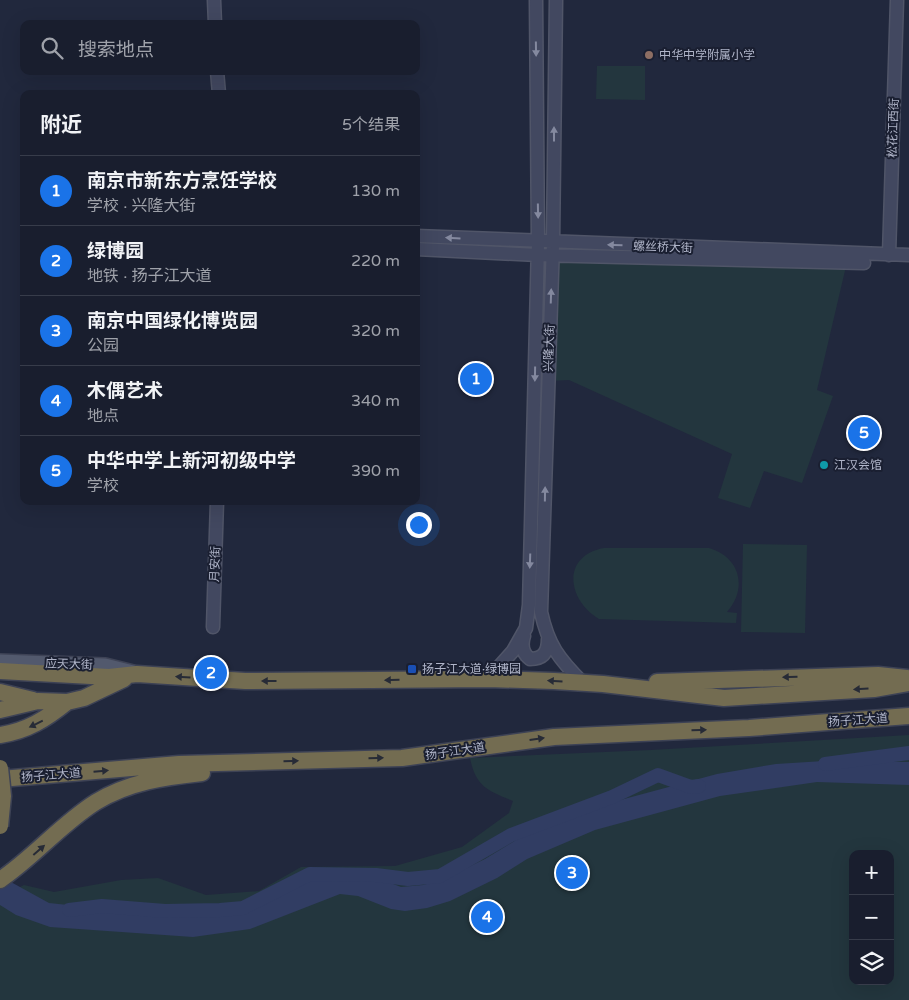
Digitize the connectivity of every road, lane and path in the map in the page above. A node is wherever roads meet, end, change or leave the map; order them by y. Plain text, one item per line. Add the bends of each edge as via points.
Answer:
1 (214, 0) edge
2 (536, 0) edge
3 (556, 0) edge
4 (897, 0) edge
5 (215, 20) edge
6 (217, 75) edge
7 (219, 90) edge
8 (420, 236) edge
9 (420, 249) edge
10 (538, 249) junction
11 (553, 249) junction
12 (889, 255) junction
13 (909, 255) edge
14 (909, 263) edge
15 (217, 505) edge
16 (213, 627) dead end
17 (526, 628) junction
18 (548, 639) junction
19 (0, 662) edge
20 (0, 671) edge
21 (137, 674) junction
22 (909, 678) edge
23 (488, 679) junction
24 (583, 683) junction
25 (909, 683) edge
26 (604, 684) junction
27 (0, 692) edge
28 (38, 701) junction
29 (67, 702) junction
30 (0, 710) edge
31 (909, 716) edge
32 (0, 735) edge
33 (255, 762) junction
34 (0, 768) edge
35 (0, 779) edge
36 (0, 826) edge
37 (0, 880) edge

1 - 5 main road
2 -> 10 main road, 兴隆大街
11 -> 3 main road, 兴隆大街
4 - 12 main road, 松花江西街
6 - 7 main road
10 -> 8 main road, 螺丝桥大街
9 - 10 main road, 螺丝桥大街
10 - 11 main road, 螺丝桥大街
10 -> 17 main road, 兴隆大街
12 -> 11 main road, 螺丝桥大街
11 - 14 main road, 螺丝桥大街
18 -> 11 main road, 兴隆大街 via 541,612
12 - 13 main road, 螺丝桥大街
15 - 16 main road, 月安街
17 - 18 main road via 522,648 530,659 546,653
17 - 23 main road, 兴隆大街 via 513,651
18 - 24 main road, 兴隆大街 via 552,649
19 - 21 main road, 应天大街 via 104,666
20 - 21 highway via 109,677
23 -> 21 highway via 229,681
21 - 29 highway via 84,698
22 -> 26 highway via 878,675
24 -> 23 highway
24 - 26 highway
25 -> 26 highway via 874,689 724,698
27 - 28 highway
28 - 29 highway
28 - 30 highway
29 -> 32 highway via 33,726
33 -> 31 highway, 扬子江大道 via 402,758 554,737 749,728
35 -> 33 highway, 扬子江大道 via 179,764
37 -> 33 highway via 95,803 127,786 145,780 206,773
34 - 36 highway, bridge via 3,796

